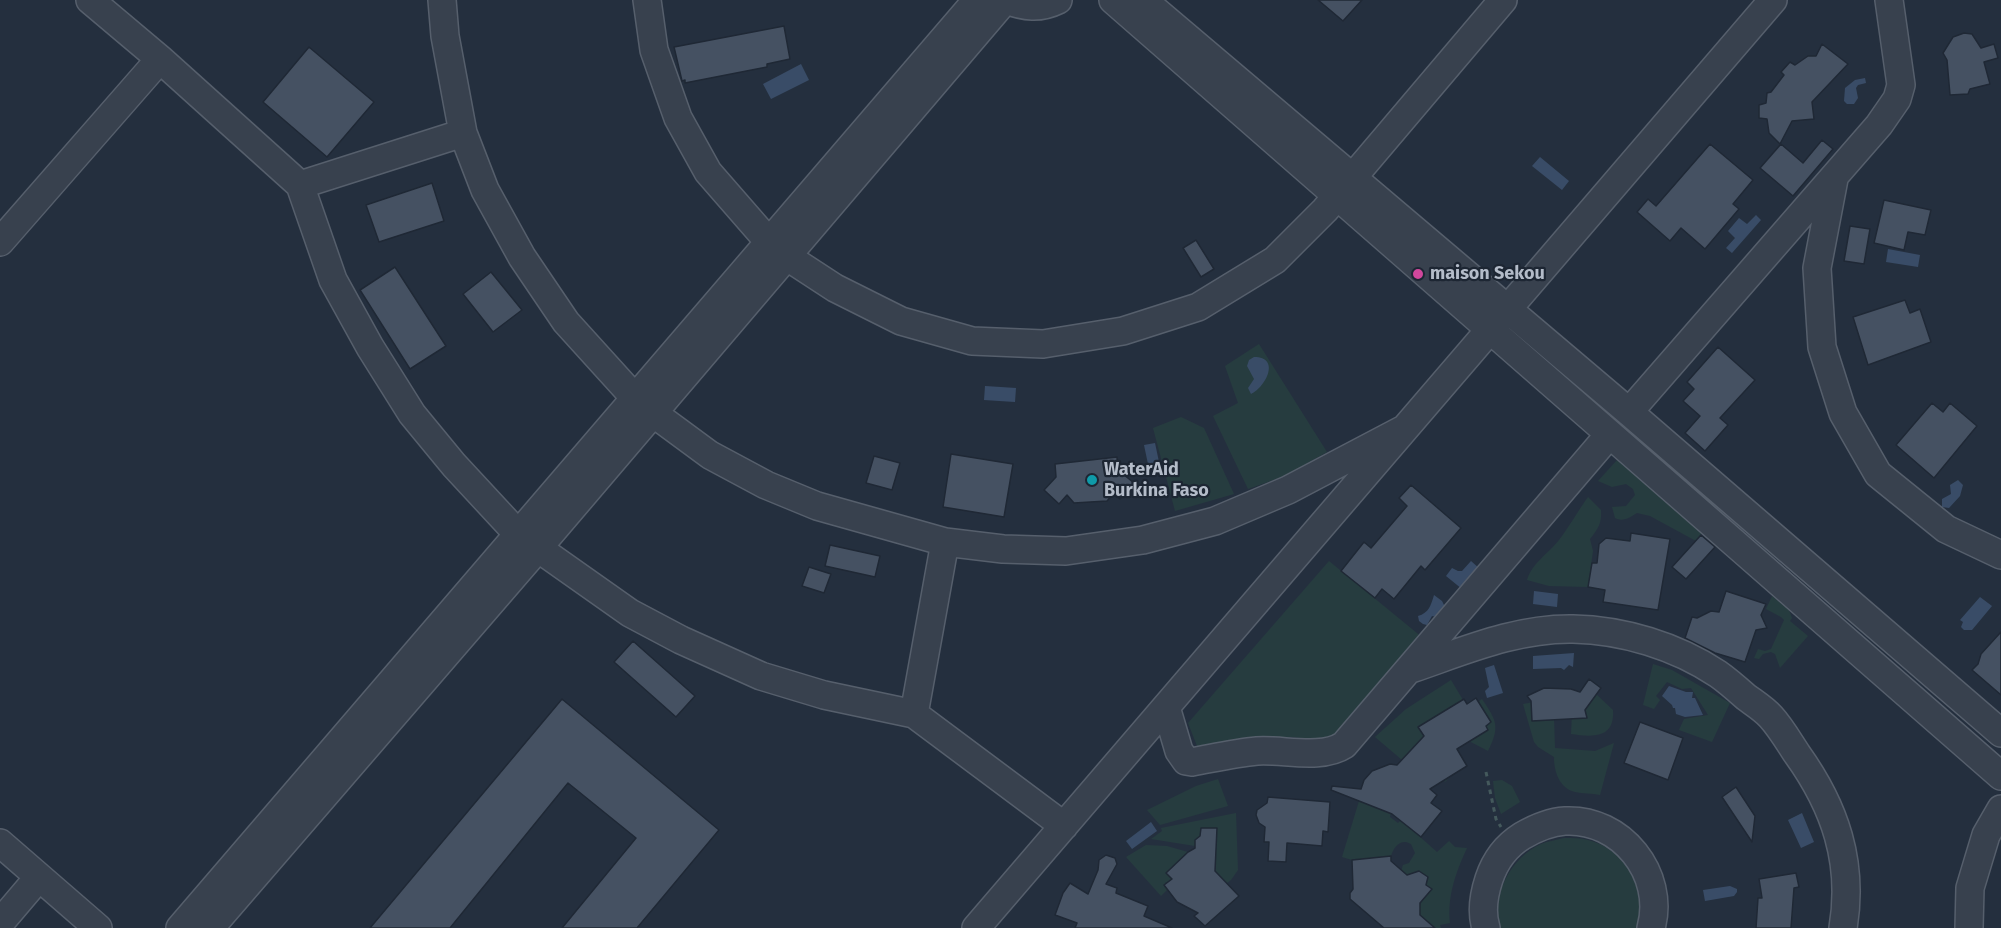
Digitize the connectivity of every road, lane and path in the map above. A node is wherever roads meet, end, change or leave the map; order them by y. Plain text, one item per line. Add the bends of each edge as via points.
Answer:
1 (90, 0) edge
2 (442, 0) edge
3 (647, 0) edge
4 (976, 0) edge
5 (1005, 0) edge
6 (1058, 0) edge
7 (1113, 0) edge
8 (1143, 0) edge
9 (1773, 0) edge
10 (1889, 0) edge
11 (1488, 6) edge
12 (160, 59) junction
13 (463, 133) junction
14 (1834, 177) junction
15 (300, 185) junction
16 (1345, 186) junction
17 (0, 242) edge
18 (777, 249) junction
19 (1506, 309) junction
20 (1490, 330) junction
21 (644, 405) junction
22 (1629, 412) junction
23 (1404, 429) junction
24 (1609, 435) junction
25 (528, 541) junction
26 (945, 542) junction
27 (2001, 555) edge
28 (1410, 669) junction
29 (1166, 707) junction
30 (914, 714) junction
31 (2001, 733) edge
32 (1486, 772) dead end
33 (2001, 776) edge
34 (315, 789) junction
35 (2001, 809) edge
36 (1064, 826) junction
37 (0, 843) edge
38 (1511, 843) junction
39 (39, 877) junction
40 (0, 923) edge
41 (98, 928) edge
42 (180, 928) edge
43 (210, 928) edge
44 (976, 928) edge
45 (1486, 928) edge
46 (1651, 928) edge
47 (1843, 928) edge
48 (1969, 928) edge

1 - 12 street
2 - 13 street
3 - 18 street via 654,50 678,118 708,172
4 - 18 street
5 - 6 street via 1035,7
5 - 18 street
7 - 16 street
8 - 16 street
9 - 19 street
10 - 14 street via 1901,85 1897,99
11 - 16 street
12 - 15 street
12 - 17 street
13 - 15 street
13 - 21 street via 485,190 522,257 566,322
14 - 22 street
14 - 27 street via 1817,268 1822,347 1843,413 1878,474 1946,529
15 - 25 street via 333,280 412,414 454,465
16 - 18 street via 1275,260 1198,307 1123,331 1043,344 972,341 901,321 836,288
16 - 19 street
16 - 20 street
18 - 21 street
19 - 20 street
19 - 22 street
20 - 23 street
20 - 24 street
21 - 25 street
21 - 26 street via 710,455 766,485 817,506
22 - 31 street
23 - 26 street via 1288,490 1215,521 1143,540 1066,551
23 - 29 street
24 - 28 street
24 - 33 street
25 - 30 street via 630,613 761,676 825,695
25 - 34 street
26 - 30 street
28 - 29 street via 1344,745 1333,751 1257,751 1186,761 1179,751
28 - 47 street via 1493,640 1531,631 1574,629 1628,635 1685,655 1719,674 1771,717 1808,769 1833,816 1844,853
29 - 36 street
30 - 36 street
32 - 38 path via 1496,819
34 - 42 street
34 - 43 street
35 - 48 street via 1986,835 1970,888
36 - 44 street
37 - 39 street
38 - 45 street via 1493,867 1484,895
38 - 46 street via 1536,828 1564,821 1594,824 1620,838 1641,859 1652,886
39 - 40 street
39 - 41 street

